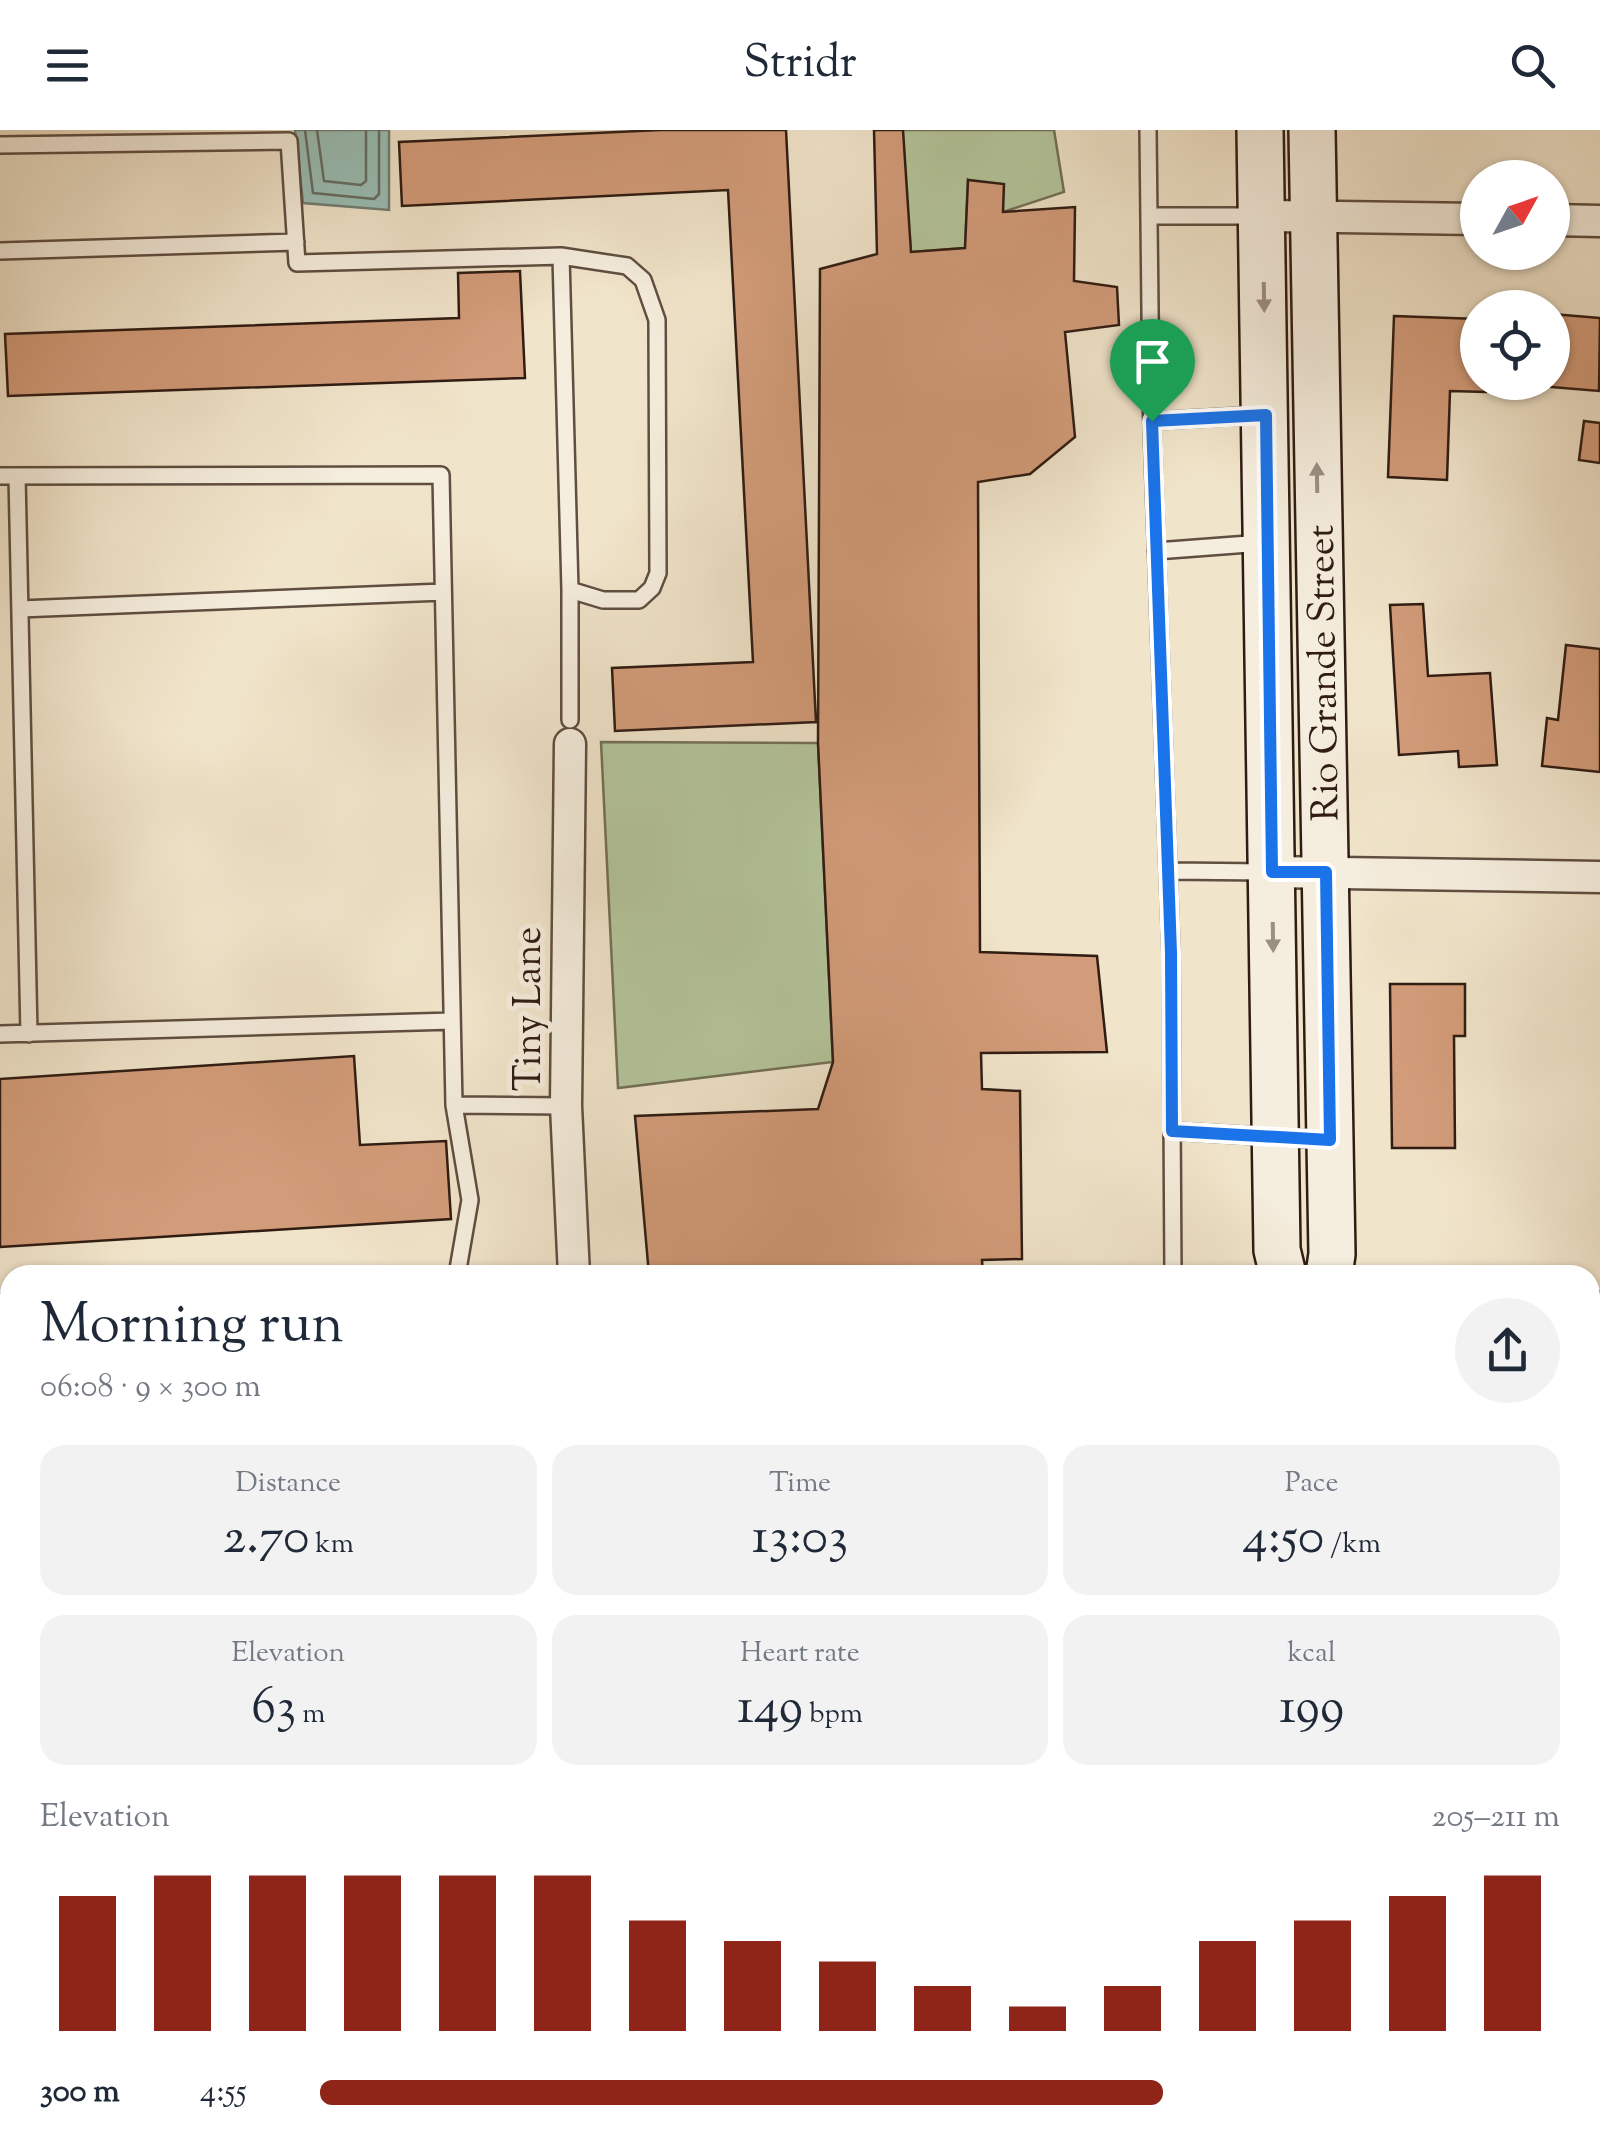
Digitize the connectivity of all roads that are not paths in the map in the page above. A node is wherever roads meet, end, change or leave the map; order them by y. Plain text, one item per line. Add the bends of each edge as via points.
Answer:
1 (1148, 130) edge
2 (1260, 130) edge
3 (1312, 130) edge
4 (0, 146) edge
5 (1149, 216) junction
6 (1262, 216) junction
7 (1312, 216) junction
8 (1460, 219) edge
9 (1570, 221) edge
10 (1600, 222) edge
11 (296, 242) junction
12 (0, 250) edge
13 (561, 256) junction
14 (1266, 415) junction
15 (1152, 421) junction
16 (8, 476) edge
17 (1267, 542) junction
18 (1156, 551) junction
19 (570, 590) junction
20 (443, 592) junction
21 (20, 609) junction
22 (570, 732) joint
23 (1168, 871) junction
24 (1272, 872) junction
25 (1326, 872) junction
26 (1600, 877) edge
27 (452, 1020) junction
28 (0, 1034) edge
29 (29, 1034) junction
30 (454, 1105) junction
31 (566, 1106) junction
32 (1172, 1131) junction
33 (1276, 1136) junction
34 (1330, 1140) junction
35 (460, 1265) edge
36 (574, 1265) edge
37 (1173, 1265) edge
38 (1281, 1265) edge
39 (1330, 1265) edge

1 - 5 lane
2 - 6 street, Rio Grande Street
3 - 7 street, Rio Grande Street
4 - 11 lane via 289,141
5 - 6 lane
5 - 15 lane
6 - 7 street
6 -> 14 street, Rio Grande Street
7 - 8 street
25 -> 7 street, Rio Grande Street
9 - 10 street
11 - 12 lane
11 - 13 lane via 297,263
13 - 19 lane
13 - 19 lane via 627,266 643,280 657,320 658,573 639,600 602,600
14 - 15 lane
14 - 17 street, Rio Grande Street
15 - 18 lane
16 - 20 lane via 440,475
16 - 21 lane
17 - 18 lane
17 - 24 street, Rio Grande Street
18 - 23 lane
19 - 22 lane
20 - 21 lane
20 - 27 lane
21 - 29 lane
22 - 31 street, Tiny Lane
23 - 24 lane
23 - 32 lane
24 - 25 street
24 -> 33 street, Rio Grande Street
25 - 26 street
25 - 34 street, Rio Grande Street
27 - 29 lane
27 - 30 lane
28 - 29 lane
30 - 31 lane
30 - 35 lane via 470,1200
31 - 36 street, Tiny Lane
32 - 33 lane
32 - 37 lane
33 - 34 lane
33 - 38 street, Rio Grande Street
34 - 39 street, Rio Grande Street

